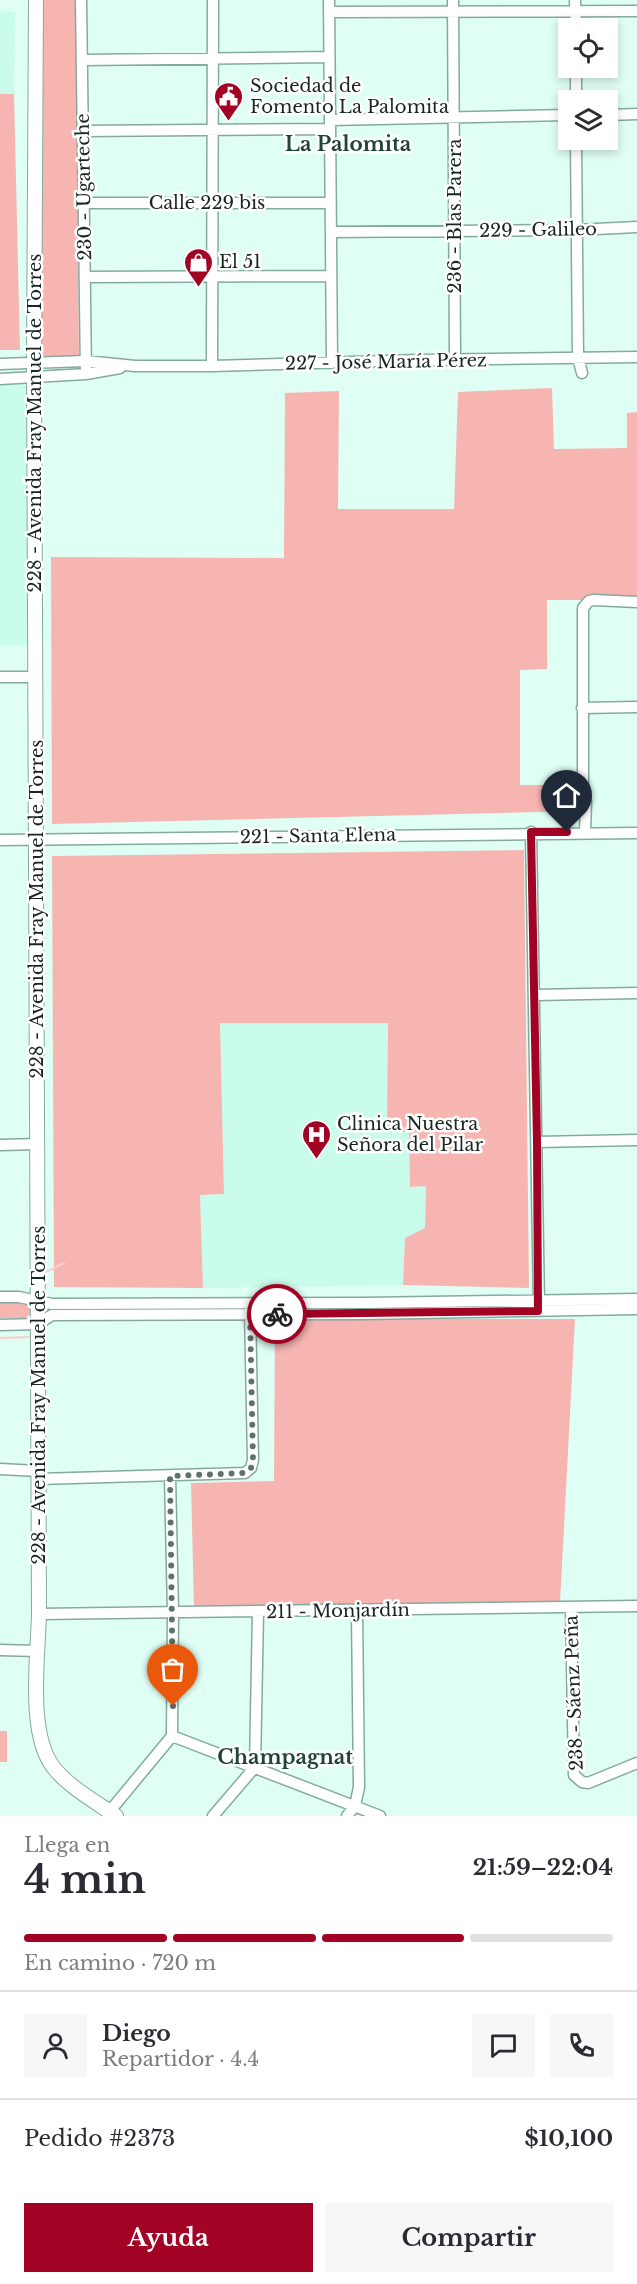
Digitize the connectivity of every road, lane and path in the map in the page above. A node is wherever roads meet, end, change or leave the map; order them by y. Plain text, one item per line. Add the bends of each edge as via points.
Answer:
1 (36, 0) edge
2 (81, 0) edge
3 (213, 0) edge
4 (328, 0) edge
5 (453, 0) edge
6 (575, 5) edge
7 (637, 11) edge
8 (329, 12) junction
9 (453, 12) junction
10 (213, 57) junction
11 (329, 57) junction
12 (82, 60) junction
13 (637, 114) edge
14 (618, 115) edge
15 (558, 116) edge
16 (454, 117) junction
17 (330, 124) junction
18 (213, 130) junction
19 (83, 131) junction
20 (576, 150) edge
21 (84, 203) junction
22 (330, 203) junction
23 (213, 204) junction
24 (637, 227) edge
25 (576, 230) junction
26 (455, 231) junction
27 (332, 232) junction
28 (331, 276) junction
29 (85, 277) junction
30 (213, 277) junction
31 (578, 357) junction
32 (637, 357) edge
33 (455, 360) junction
34 (86, 361) junction
35 (34, 363) junction
36 (332, 363) junction
37 (0, 364) edge
38 (135, 366) junction
39 (212, 366) junction
40 (582, 373) dead end
41 (86, 374) junction
42 (34, 377) junction
43 (0, 379) edge
44 (637, 602) edge
45 (0, 677) edge
46 (35, 677) junction
47 (585, 707) junction
48 (637, 707) edge
49 (531, 832) junction
50 (585, 832) junction
51 (637, 832) edge
52 (0, 840) edge
53 (36, 840) junction
54 (637, 993) edge
55 (535, 995) junction
56 (637, 1140) edge
57 (537, 1142) junction
58 (38, 1144) junction
59 (0, 1145) edge
60 (0, 1297) edge
61 (637, 1299) edge
62 (38, 1300) junction
63 (538, 1306) junction
64 (250, 1308) junction
65 (637, 1309) edge
66 (0, 1324) edge
67 (38, 1324) junction
68 (0, 1469) edge
69 (38, 1475) junction
70 (170, 1476) junction
71 (637, 1606) edge
72 (571, 1607) junction
73 (357, 1611) junction
74 (173, 1612) junction
75 (258, 1612) junction
76 (39, 1614) junction
77 (0, 1650) edge
78 (38, 1651) junction
79 (172, 1736) junction
80 (637, 1763) edge
81 (255, 1767) junction
82 (355, 1806) junction
83 (107, 1814) edge
84 (213, 1816) edge
85 (347, 1816) edge
86 (380, 1816) edge

1 - 35 main road, 228 - Avenida Fray Manuel de Torres
2 - 12 street, 230 - Ugarteche
3 - 10 street
4 - 8 street
5 - 9 street, 236 - Blas Parera
6 - 7 street
6 - 9 street
8 - 9 street
8 - 11 street
9 - 16 street, 236 - Blas Parera
10 - 11 street
10 - 12 street
10 - 18 street
11 - 17 street
12 - 19 street, 230 - Ugarteche
13 - 14 street
15 - 16 street
16 - 17 street
16 - 26 street, 236 - Blas Parera
17 - 18 street
17 - 22 street
18 - 19 street
18 - 23 street
19 - 21 street, 230 - Ugarteche
20 - 25 street
21 - 23 street, Calle 229 bis
21 - 29 street, 230 - Ugarteche
22 - 23 street, Calle 229 bis
22 - 27 street
23 - 30 street
24 - 25 street, 229 - Galileo
25 - 26 street, 229 - Galileo
25 - 31 street
26 - 27 street, 229 - Galileo
26 - 33 street, 236 - Blas Parera
27 - 28 street
28 - 30 street
28 - 36 street
29 - 30 street
29 - 34 street, 230 - Ugarteche
30 - 39 street
31 - 32 street, 227 - José María Pérez
31 - 33 street, 227 - José María Pérez
31 - 40 street
33 - 36 street, 227 - José María Pérez
34 - 35 street, 227 - José María Pérez
34 - 38 street, 227 - José María Pérez
34 - 41 street, 230 - Ugarteche
35 - 37 street, 227 - José María Pérez
35 - 42 main road, 228 - Avenida Fray Manuel de Torres
36 - 39 street, 227 - José María Pérez
38 - 39 street, 227 - José María Pérez
38 - 41 street, 227 - José María Pérez
41 - 42 street, 227 - José María Pérez
42 - 43 street, 227 - José María Pérez
42 - 46 main road, 228 - Avenida Fray Manuel de Torres
44 - 47 street via 594,600 589,607
45 - 46 street
46 - 53 main road, 228 - Avenida Fray Manuel de Torres
47 - 48 street
47 - 50 street via 589,782
49 - 50 street, 221 - Santa Elena
49 - 53 street, 221 - Santa Elena
49 - 55 street
50 - 51 street, 221 - Santa Elena
52 - 53 street, 221 - Santa Elena
53 - 58 main road, 228 - Avenida Fray Manuel de Torres
54 - 55 street
55 - 57 street
56 - 57 street
57 - 63 street
58 - 59 street
58 - 62 main road, 228 - Avenida Fray Manuel de Torres
60 - 62 street
61 - 63 street
62 - 64 street via 52,1304
62 - 67 main road, 228 - Avenida Fray Manuel de Torres
63 - 64 street
63 - 65 street
64 - 67 street via 52,1315
64 - 70 street via 251,1468 245,1473
66 - 67 street
67 - 69 main road, 228 - Avenida Fray Manuel de Torres
68 - 69 street
69 - 70 street
69 - 76 main road, 228 - Avenida Fray Manuel de Torres
70 - 74 street
71 - 72 street, 211 - Monjardín
72 - 73 street, 211 - Monjardín
72 - 80 street, 238 - Sáenz Peña via 574,1775 588,1783
73 - 75 street, 211 - Monjardín
73 - 82 street via 359,1786
74 - 75 street, 211 - Monjardín
74 - 76 street, 211 - Monjardín
74 - 79 street
75 - 81 street
76 - 78 main road, 228 - Avenida Fray Manuel de Torres
77 - 78 street
78 - 83 main road, 228 - Avenida Fray Manuel de Torres via 37,1718 42,1747 62,1777
79 - 81 street
79 - 83 street
81 - 82 street
81 - 84 street
82 - 85 street
82 - 86 street

